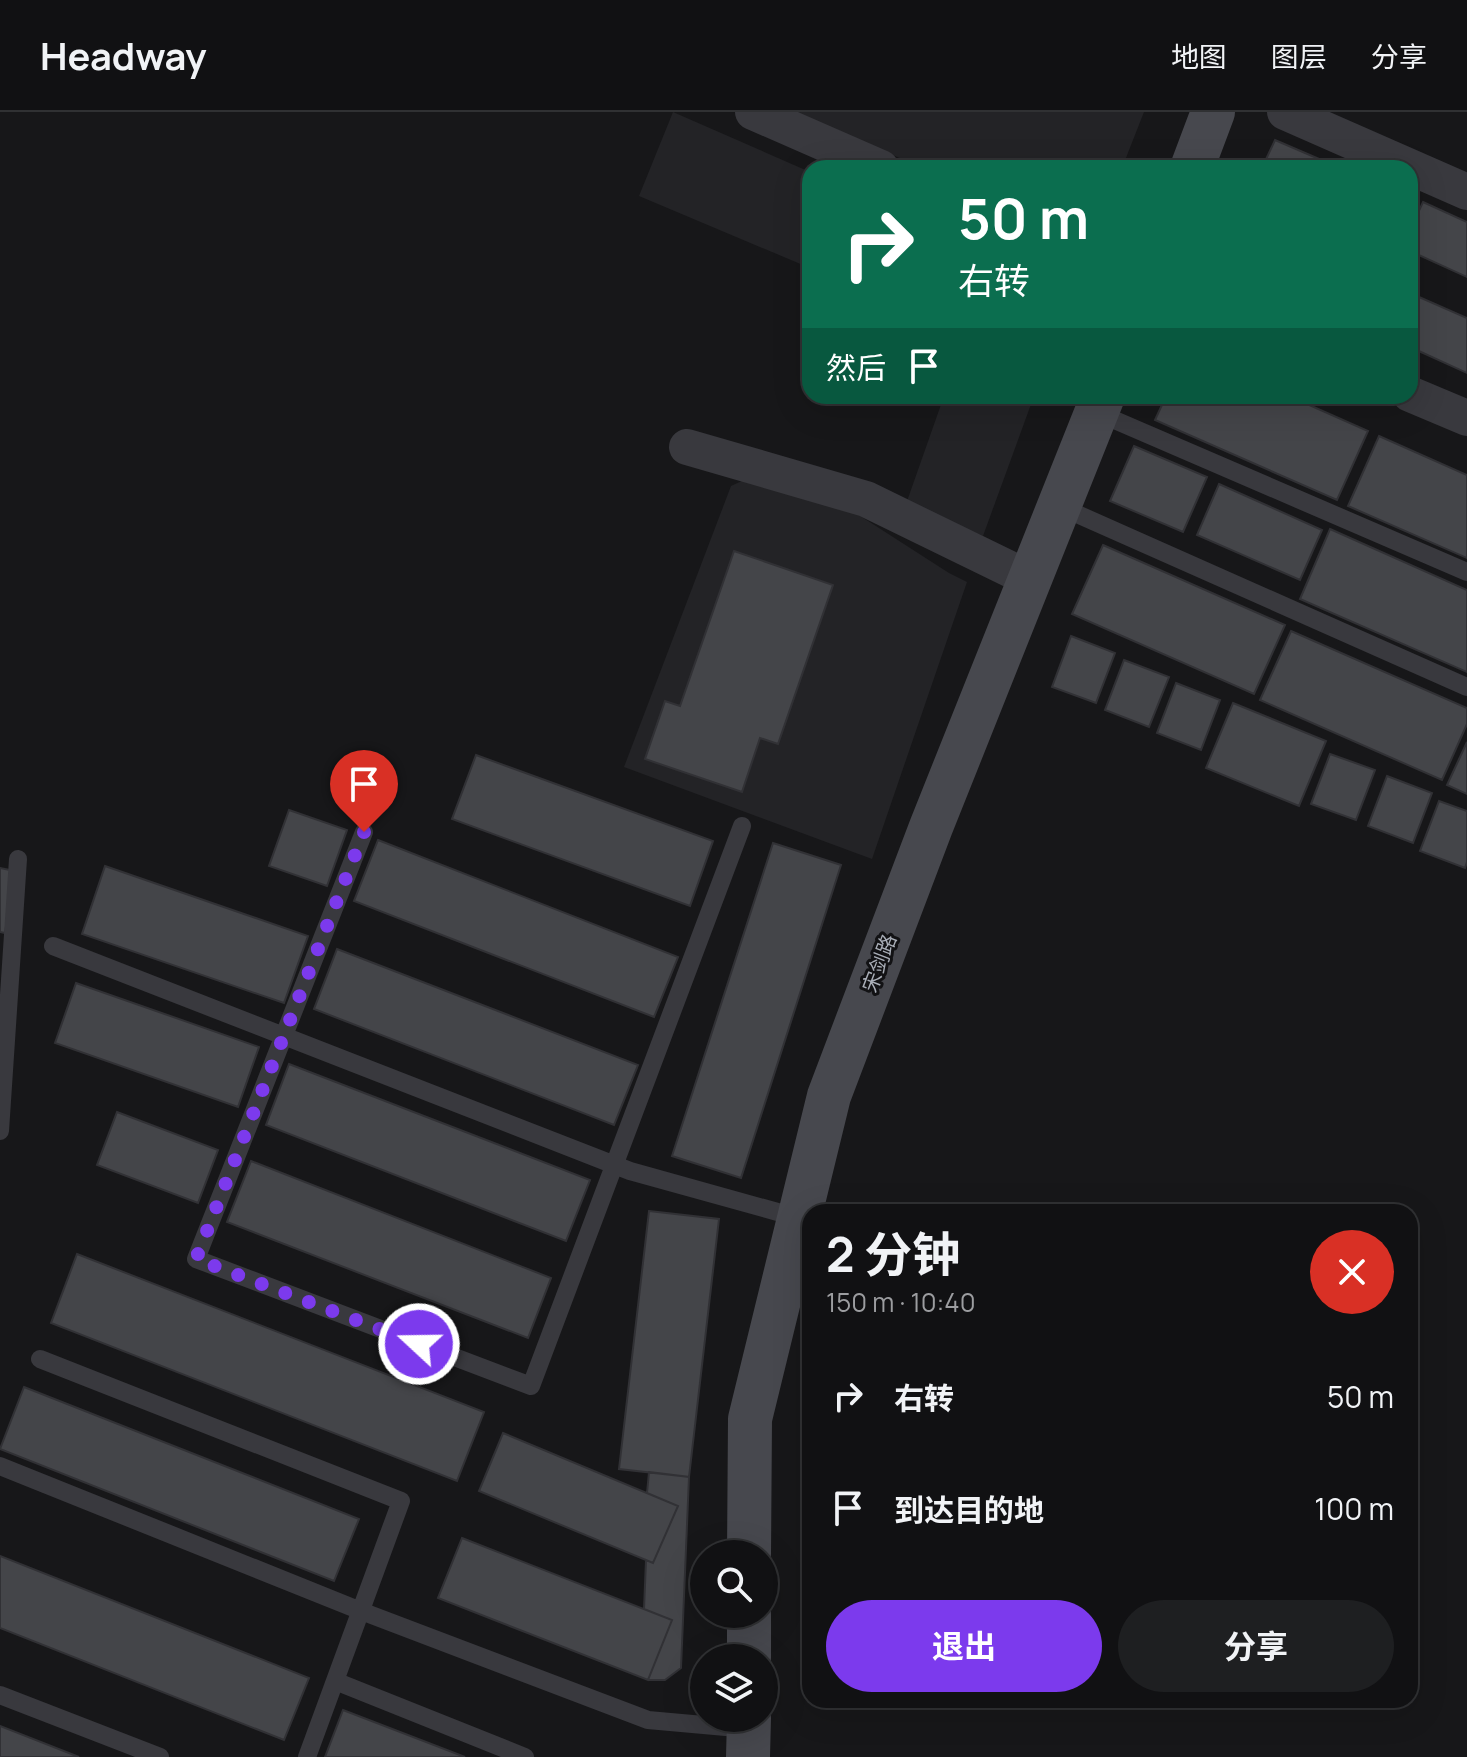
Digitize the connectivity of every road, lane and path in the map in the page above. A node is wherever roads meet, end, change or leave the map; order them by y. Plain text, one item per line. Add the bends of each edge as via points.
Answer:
1 (753, 112) edge
2 (1213, 112) edge
3 (1285, 112) edge
4 (863, 160) edge
5 (1195, 160) edge
6 (1394, 160) edge
7 (1418, 170) edge
8 (1467, 192) edge
9 (1418, 397) edge
10 (1100, 404) edge
11 (1467, 418) edge
12 (687, 447) dead end
13 (1059, 506) junction
14 (1467, 572) edge
15 (1030, 579) junction
16 (1467, 687) edge
17 (742, 826) dead end
18 (364, 832) dead end
19 (18, 859) dead end
20 (53, 946) dead end
21 (7, 952) edge
22 (284, 1036) junction
23 (2, 1080) edge
24 (0, 1131) edge
25 (614, 1165) junction
26 (802, 1204) edge
27 (802, 1206) edge
28 (799, 1218) junction
29 (40, 1359) dead end
30 (0, 1466) edge
31 (749, 1540) edge
32 (361, 1611) junction
33 (335, 1681) junction
34 (0, 1695) edge
35 (748, 1735) edge
36 (160, 1757) edge
37 (307, 1757) edge
38 (525, 1757) edge

1 - 4 street
2 - 5 main road
3 - 6 street
7 - 8 street
9 - 11 street
10 - 13 main road, 宋剑路
10 - 14 lane
12 - 15 street via 866,499
13 - 15 main road, 宋剑路
13 - 16 lane
15 - 26 main road, 宋剑路 via 829,1096
17 - 25 lane
18 - 22 lane
19 - 21 lane
20 - 22 lane
21 - 23 lane
22 - 25 lane
22 - 25 lane via 196,1259 531,1386
23 - 24 lane
25 - 28 lane
27 - 28 main road, 宋剑路
28 - 31 main road, 宋剑路 via 750,1419
29 - 32 lane via 401,1501
30 - 32 lane
32 - 33 lane
32 - 35 lane via 648,1720
33 - 37 lane
33 - 38 lane
34 - 36 lane

